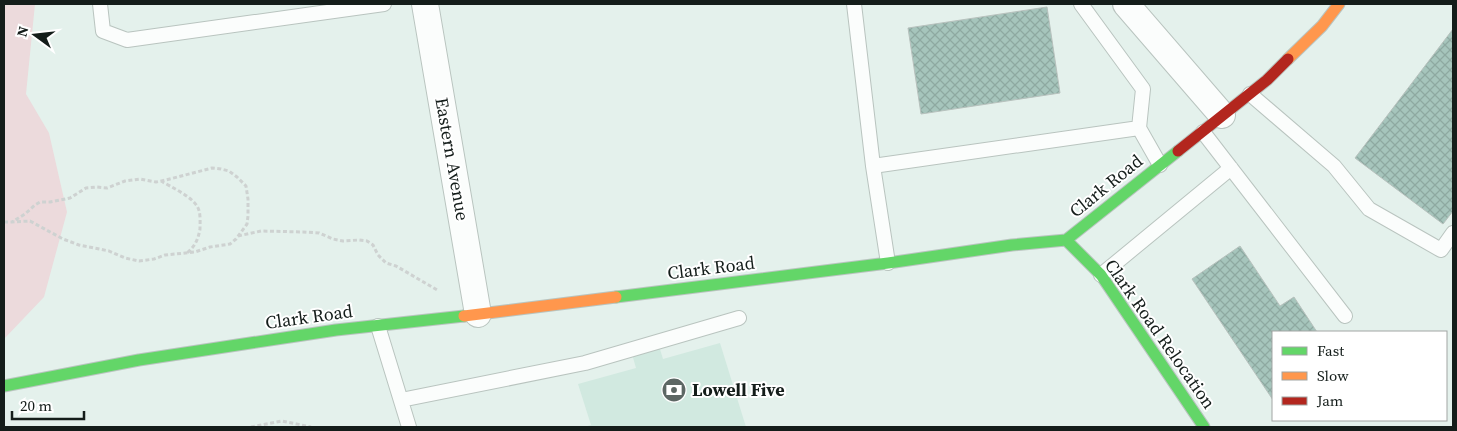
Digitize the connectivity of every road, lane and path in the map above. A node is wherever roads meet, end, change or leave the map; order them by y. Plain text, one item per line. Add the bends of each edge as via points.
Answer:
1 (100, 4) edge
2 (384, 4) edge
3 (425, 4) edge
4 (854, 4) edge
5 (1081, 4) edge
6 (1126, 4) edge
7 (1339, 4) edge
8 (1250, 94) junction
9 (1222, 115) junction
10 (1139, 128) junction
11 (1202, 132) junction
12 (1160, 165) junction
13 (873, 166) junction
14 (1231, 168) junction
15 (161, 181) junction
16 (4, 222) edge
17 (12, 222) junction
18 (1453, 234) edge
19 (238, 236) junction
20 (1066, 240) junction
21 (187, 254) junction
22 (888, 263) junction
23 (1101, 275) junction
24 (446, 295) dead end
25 (478, 314) junction
26 (1345, 316) dead end
27 (739, 318) dead end
28 (378, 326) junction
29 (4, 386) edge
30 (401, 400) junction
31 (251, 427) edge
32 (311, 427) edge
33 (409, 427) edge
34 (1204, 427) edge

1 - 2 lane via 103,31 127,40
3 - 25 street, Eastern Avenue
4 - 13 lane
5 - 10 lane via 1143,89
6 - 9 street
7 - 8 street, Clark Road via 1322,26
8 - 9 street, Clark Road
8 - 18 lane via 1334,166 1369,209 1441,250
9 - 11 street, Clark Road
10 - 12 lane
10 - 13 lane
11 - 12 street, Clark Road
11 - 14 lane
12 - 20 street, Clark Road
13 - 22 lane
14 - 23 lane
14 - 26 lane
15 - 17 path via 140,178 107,188 86,188 70,198 40,202
15 - 19 path via 212,168 229,171 246,186 248,199 247,224
15 - 21 path via 198,206 199,236
16 - 17 path
17 - 21 path via 30,221 79,245 139,261
19 - 21 path via 230,244
19 - 24 path via 261,231 302,232 319,233 343,241 367,242 386,263
20 - 22 street, Clark Road
20 - 23 street, Clark Road Relocation
22 - 25 street, Clark Road
23 - 34 street, Clark Road Relocation
25 - 28 street, Clark Road
27 - 30 lane via 584,363
28 - 29 street, Clark Road via 139,360
28 - 30 lane
30 - 33 lane
31 - 32 path via 282,422

